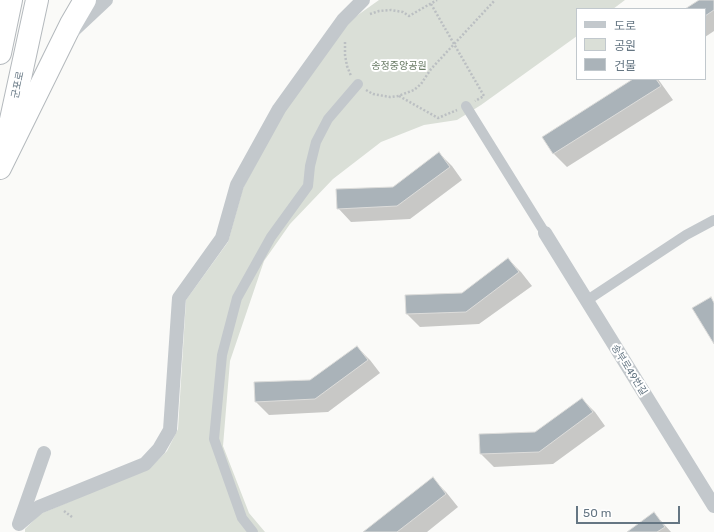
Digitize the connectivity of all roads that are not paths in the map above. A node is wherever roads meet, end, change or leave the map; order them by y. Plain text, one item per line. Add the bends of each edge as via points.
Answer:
1 (3, 0) edge
2 (11, 0) edge
3 (36, 0) edge
4 (86, 0) edge
5 (106, 0) edge
6 (363, 0) edge
7 (0, 8) edge
8 (62, 42) junction
9 (0, 54) edge
10 (358, 84) road end
11 (466, 106) road end
12 (0, 169) edge
13 (714, 220) edge
14 (545, 233) joint
15 (586, 301) junction
16 (44, 453) dead end
17 (714, 506) edge
18 (18, 528) edge
19 (253, 532) edge

1 - 7 highway
2 - 9 highway
3 - 12 highway, 군포로
4 - 8 highway
5 - 8 street
6 - 18 street via 343,20 279,109 238,185 222,238 179,298 170,430 159,449 145,464 39,507
8 - 12 highway
10 - 19 street via 328,119 316,142 308,186 271,237 237,298 222,355 214,439 242,518
11 - 14 street
13 - 15 street via 686,235
14 - 15 street, 송부로49번길
15 - 17 street, 송부로49번길
16 - 18 street

